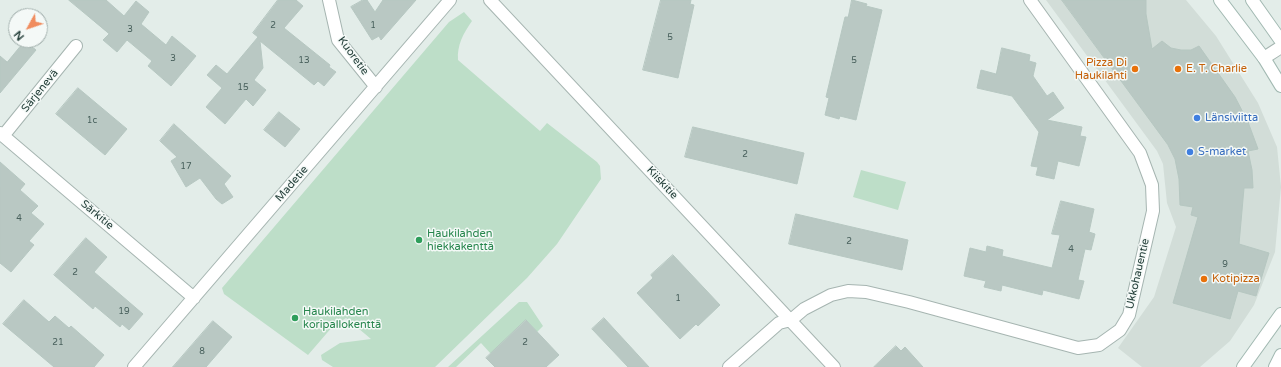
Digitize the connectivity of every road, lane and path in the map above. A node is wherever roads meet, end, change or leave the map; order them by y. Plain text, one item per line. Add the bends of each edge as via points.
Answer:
1 (329, 0) edge
2 (450, 0) edge
3 (490, 0) edge
4 (1030, 0) edge
5 (1220, 0) edge
6 (1252, 0) edge
7 (1281, 41) edge
8 (76, 46) dead end
9 (1281, 47) edge
10 (1264, 58) junction
11 (376, 86) junction
12 (1281, 86) edge
13 (2, 135) edge
14 (194, 298) junction
15 (1281, 314) edge
16 (791, 320) junction
17 (1281, 355) edge
18 (134, 367) edge
19 (729, 367) edge
20 (834, 367) edge
21 (1242, 367) edge
22 (1275, 367) edge

1 - 11 street, Kuoretie via 338,40
2 - 11 street, Madetie
3 - 16 street, Kiiskitie
4 - 16 street, Ukkohauentie via 1140,153 1152,185 1153,211 1129,315 1120,330 1099,345 1078,348 866,292 848,291 831,295 804,309
5 - 10 street
6 - 7 street
8 - 13 street, Särjenevä
9 - 10 street
10 - 12 street
11 - 14 street, Madetie
13 - 14 street, Särkitie
14 - 18 street, Madetie
15 - 21 street
16 - 19 street, Ukkohauentie via 779,323
16 - 20 street, Kiiskitie
17 - 22 street

